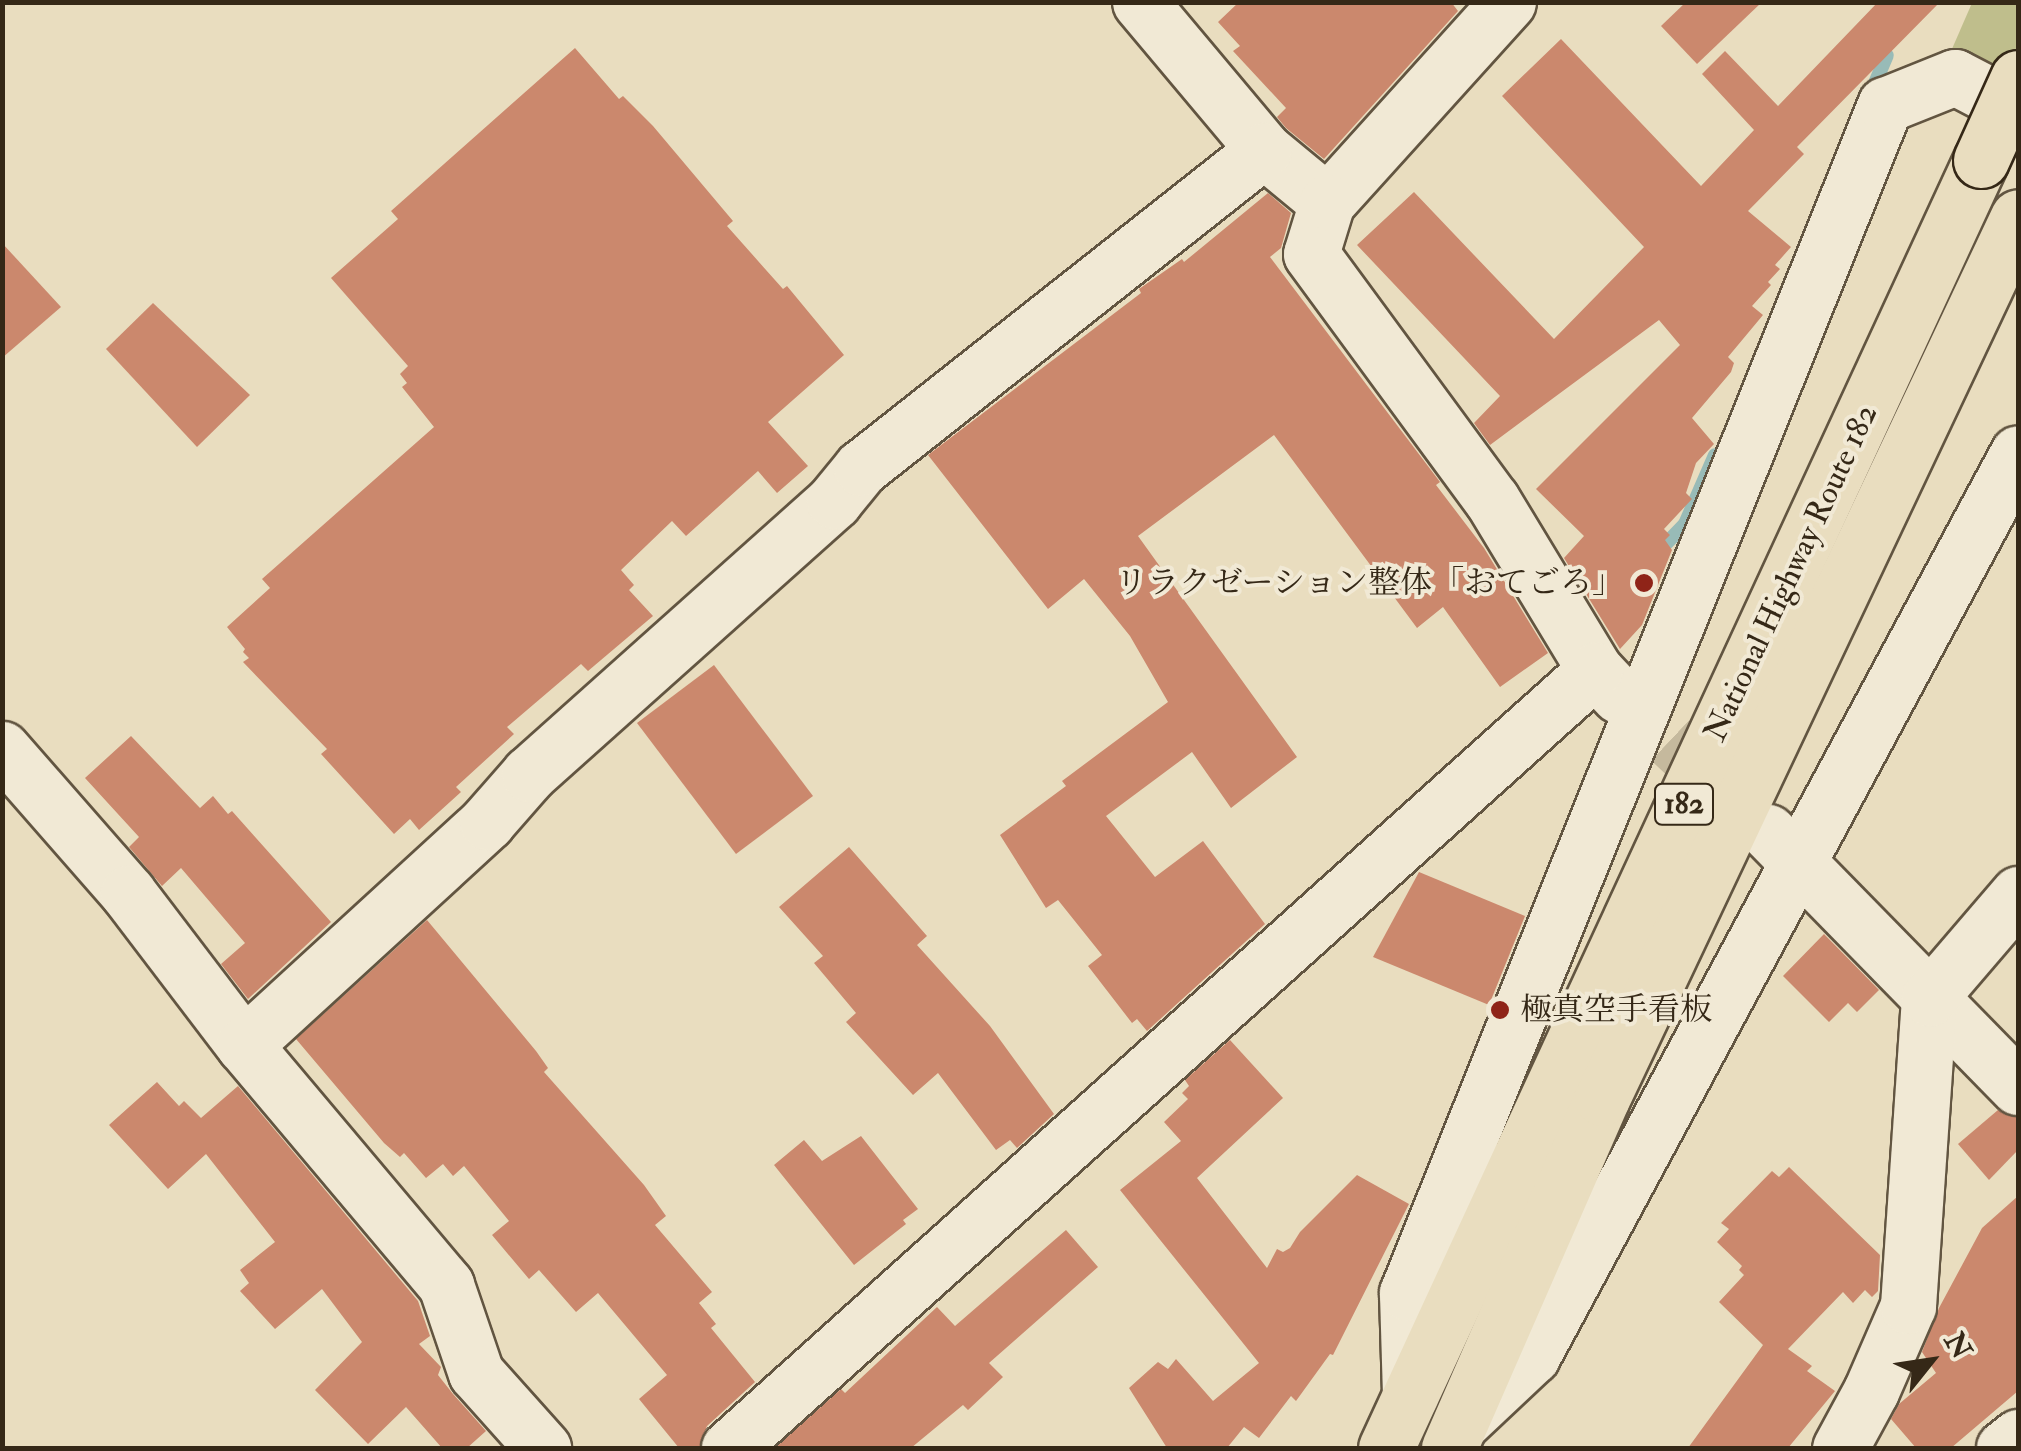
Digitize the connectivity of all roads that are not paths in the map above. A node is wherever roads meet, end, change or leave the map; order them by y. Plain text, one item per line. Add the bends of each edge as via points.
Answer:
1 (1140, 2) edge
2 (1508, 2) edge
3 (2018, 78) edge
4 (2018, 110) edge
5 (1264, 150) junction
6 (1327, 202) junction
7 (2018, 217) edge
8 (2018, 453) edge
9 (1595, 670) junction
10 (1655, 729) junction
11 (2, 749) edge
12 (1782, 848) junction
13 (2018, 894) edge
14 (1929, 998) junction
15 (244, 1046) junction
16 (2018, 1087) edge
17 (1410, 1395) junction
18 (1456, 1435) edge
19 (2018, 1437) edge
20 (534, 1445) edge
21 (729, 1448) edge
22 (1386, 1448) edge
23 (1840, 1448) edge
24 (2004, 1448) edge

1 - 5 street
2 - 6 street
3 - 17 highway, National Highway Route 182 / 182, bridge
4 - 10 street via 1955,76 1886,105
5 - 6 street
5 - 15 street via 860,468 834,501 529,774 488,822
6 - 9 street via 1310,254 1492,500
7 - 18 highway, National Highway Route 182 / 182 via 1602,1098
8 - 12 street
9 - 10 street
9 - 21 street
10 - 17 street via 1407,1293
11 - 15 street via 128,894
12 - 14 street
12 - 18 street via 1532,1356
13 - 14 street
14 - 16 street
14 - 23 street via 1908,1306
15 - 20 street via 446,1285 476,1373
17 - 22 highway, National Highway Route 182 / 182
19 - 24 street

